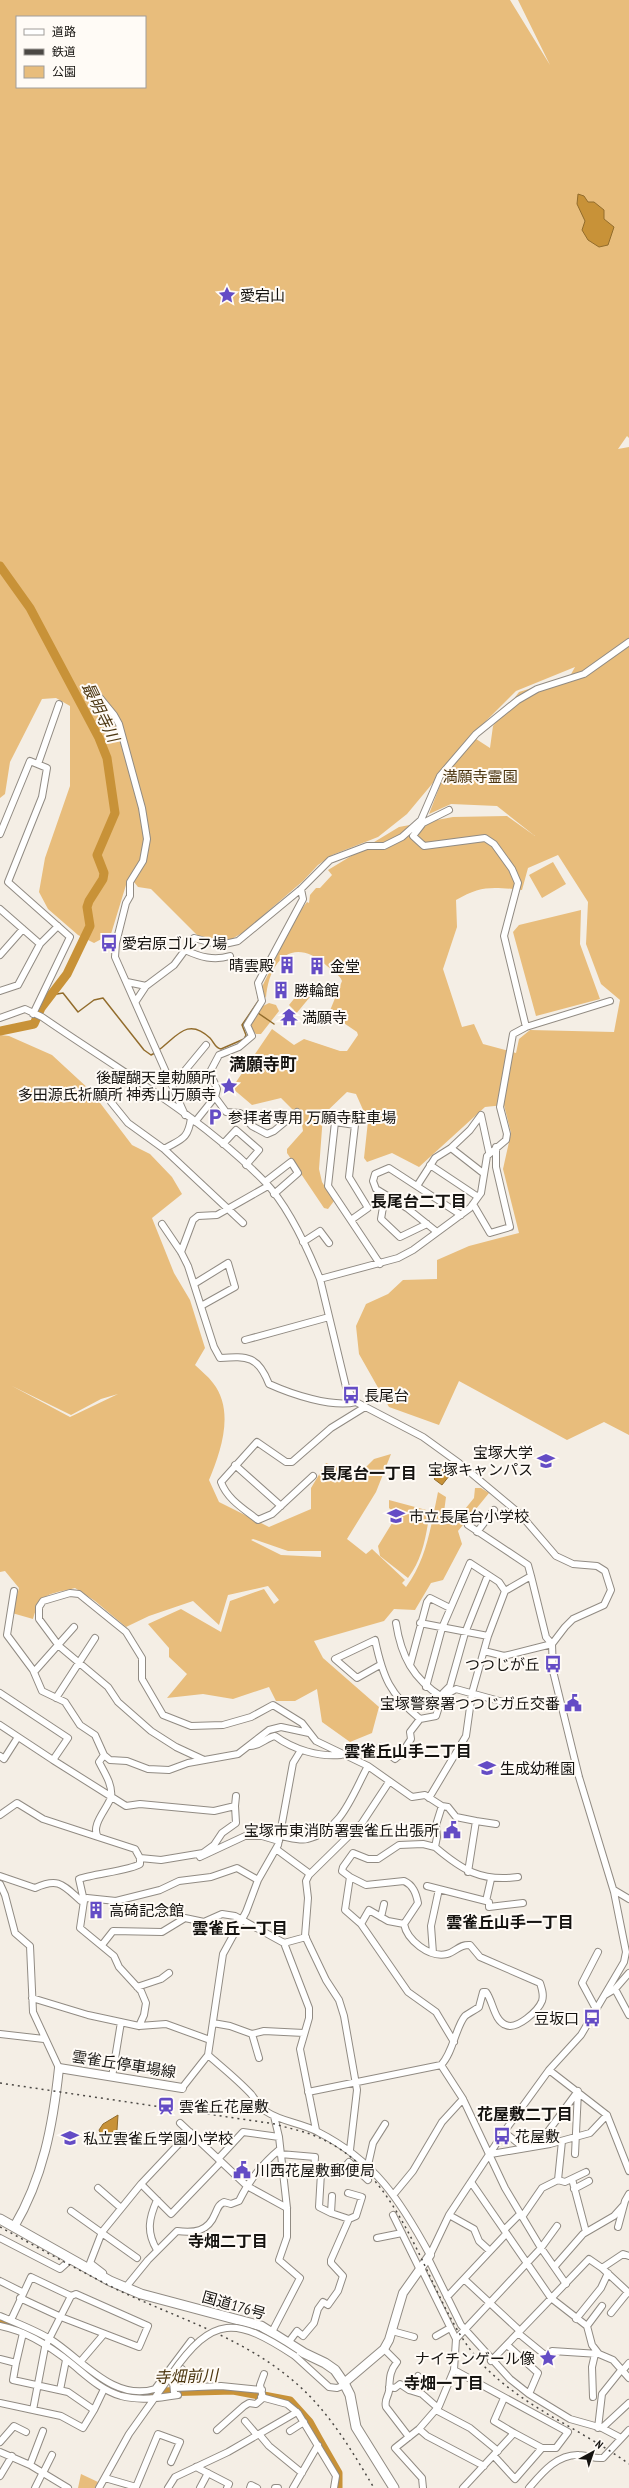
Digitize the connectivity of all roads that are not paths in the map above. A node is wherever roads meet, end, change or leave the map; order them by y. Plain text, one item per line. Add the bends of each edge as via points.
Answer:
1 (629, 642) edge
2 (96, 693) dead end
3 (59, 704) dead end
4 (38, 764) junction
5 (449, 810) dead end
6 (0, 834) edge
7 (301, 889) junction
8 (1, 912) edge
9 (58, 926) junction
10 (23, 929) junction
11 (40, 944) junction
12 (185, 950) junction
13 (0, 955) edge
14 (230, 956) dead end
15 (127, 982) junction
16 (146, 986) junction
17 (0, 991) edge
18 (136, 1000) junction
19 (610, 1001) dead end
20 (33, 1014) junction
21 (0, 1018) edge
22 (526, 1027) junction
23 (206, 1045) dead end
24 (173, 1085) junction
25 (215, 1096) junction
26 (111, 1102) dead end
27 (297, 1112) dead end
28 (190, 1118) junction
29 (223, 1144) junction
30 (496, 1147) junction
31 (451, 1148) junction
32 (164, 1149) junction
33 (489, 1152) junction
34 (246, 1165) junction
35 (430, 1165) junction
36 (483, 1173) junction
37 (267, 1184) junction
38 (417, 1186) junction
39 (274, 1194) junction
40 (385, 1195) junction
41 (478, 1197) junction
42 (473, 1204) junction
43 (228, 1209) junction
44 (461, 1215) junction
45 (351, 1220) junction
46 (243, 1223) dead end
47 (162, 1224) dead end
48 (427, 1224) junction
49 (437, 1232) junction
50 (303, 1242) junction
51 (329, 1244) dead end
52 (181, 1252) junction
53 (380, 1264) junction
54 (320, 1279) junction
55 (194, 1284) junction
56 (201, 1306) junction
57 (329, 1317) junction
58 (245, 1340) dead end
59 (356, 1402) junction
60 (365, 1407) junction
61 (235, 1465) junction
62 (313, 1476) dead end
63 (281, 1506) junction
64 (494, 1510) dead end
65 (468, 1525) dead end
66 (477, 1532) junction
67 (488, 1575) junction
68 (531, 1576) junction
69 (14, 1591) dead end
70 (505, 1591) junction
71 (450, 1608) junction
72 (396, 1623) dead end
73 (420, 1623) junction
74 (74, 1627) dead end
75 (442, 1628) junction
76 (464, 1633) junction
77 (488, 1636) junction
78 (95, 1638) dead end
79 (552, 1644) junction
80 (59, 1646) junction
81 (484, 1651) junction
82 (77, 1663) junction
83 (380, 1665) junction
84 (410, 1665) junction
85 (34, 1672) junction
86 (426, 1687) junction
87 (0, 1693) edge
88 (472, 1693) junction
89 (442, 1697) junction
90 (56, 1698) junction
91 (503, 1702) dead end
92 (420, 1719) junction
93 (0, 1725) edge
94 (309, 1733) junction
95 (18, 1737) junction
96 (250, 1746) junction
97 (380, 1748) dead end
98 (301, 1750) junction
99 (104, 1755) junction
100 (341, 1755) junction
101 (0, 1756) edge
102 (53, 1760) junction
103 (204, 1760) junction
104 (368, 1766) junction
105 (390, 1782) junction
106 (236, 1796) dead end
107 (111, 1797) junction
108 (429, 1798) junction
109 (235, 1806) junction
110 (442, 1806) junction
111 (0, 1815) edge
112 (476, 1821) junction
113 (496, 1824) dead end
114 (98, 1837) junction
115 (280, 1838) junction
116 (435, 1847) junction
117 (276, 1849) junction
118 (191, 1855) junction
119 (140, 1858) junction
120 (468, 1872) junction
121 (310, 1874) junction
122 (0, 1876) edge
123 (350, 1877) junction
124 (518, 1877) dead end
125 (490, 1879) junction
126 (258, 1880) junction
127 (0, 1884) edge
128 (427, 1886) dead end
129 (439, 1890) junction
130 (614, 1890) junction
131 (628, 1897) edge
132 (84, 1899) junction
133 (486, 1901) junction
134 (523, 1903) dead end
135 (384, 1904) dead end
136 (381, 1917) junction
137 (242, 1918) junction
138 (362, 1924) junction
139 (404, 1924) junction
140 (306, 1938) junction
141 (284, 1943) junction
142 (102, 1945) junction
143 (598, 1952) dead end
144 (433, 1954) junction
145 (169, 1973) dead end
146 (629, 1973) edge
147 (137, 1987) junction
148 (615, 1989) junction
149 (605, 1995) junction
150 (32, 1998) junction
151 (596, 2009) junction
152 (629, 2015) edge
153 (121, 2022) junction
154 (212, 2023) junction
155 (139, 2026) junction
156 (304, 2033) junction
157 (0, 2034) edge
158 (252, 2034) junction
159 (44, 2039) junction
160 (210, 2040) junction
161 (454, 2042) junction
162 (208, 2055) junction
163 (259, 2058) dead end
164 (441, 2065) junction
165 (59, 2068) junction
166 (549, 2070) junction
167 (112, 2077) junction
168 (356, 2082) junction
169 (182, 2088) joint
170 (578, 2091) junction
171 (308, 2092) junction
172 (463, 2099) junction
173 (607, 2115) junction
174 (274, 2116) junction
175 (180, 2123) dead end
176 (385, 2124) dead end
177 (316, 2130) junction
178 (190, 2132) junction
179 (504, 2132) junction
180 (279, 2137) junction
181 (576, 2138) junction
182 (562, 2141) junction
183 (538, 2145) junction
184 (524, 2148) junction
185 (350, 2150) junction
186 (280, 2152) junction
187 (490, 2154) junction
188 (575, 2154) dead end
189 (219, 2160) junction
190 (368, 2165) junction
191 (629, 2171) edge
192 (586, 2172) dead end
193 (321, 2174) junction
194 (572, 2179) junction
195 (368, 2180) dead end
196 (558, 2180) junction
197 (471, 2182) junction
198 (589, 2182) dead end
199 (141, 2184) junction
200 (247, 2186) junction
201 (98, 2188) dead end
202 (574, 2189) junction
203 (348, 2193) dead end
204 (394, 2194) junction
205 (629, 2194) edge
206 (332, 2196) dead end
207 (157, 2200) junction
208 (623, 2206) junction
209 (121, 2208) junction
210 (287, 2208) junction
211 (71, 2211) dead end
212 (331, 2212) junction
213 (393, 2215) dead end
214 (449, 2215) junction
215 (521, 2215) junction
216 (0, 2219) edge
217 (349, 2219) junction
218 (556, 2226) dead end
219 (14, 2227) junction
220 (618, 2227) dead end
221 (102, 2232) junction
222 (505, 2232) junction
223 (586, 2232) junction
224 (402, 2233) junction
225 (0, 2238) edge
226 (377, 2238) dead end
227 (541, 2248) junction
228 (158, 2250) junction
229 (490, 2251) junction
230 (429, 2256) junction
231 (629, 2256) edge
232 (137, 2258) dead end
233 (70, 2260) junction
234 (526, 2264) junction
235 (555, 2266) junction
236 (602, 2268) junction
237 (420, 2269) junction
238 (608, 2273) junction
239 (464, 2279) junction
240 (0, 2281) edge
241 (110, 2281) junction
242 (566, 2284) junction
243 (126, 2287) junction
244 (629, 2292) edge
245 (21, 2295) junction
246 (71, 2296) junction
247 (447, 2297) junction
248 (551, 2298) junction
249 (490, 2303) junction
250 (602, 2306) dead end
251 (611, 2313) dead end
252 (0, 2316) edge
253 (61, 2317) junction
254 (576, 2319) junction
255 (11, 2320) junction
256 (0, 2326) edge
257 (587, 2326) junction
258 (450, 2328) junction
259 (464, 2329) junction
260 (392, 2331) junction
261 (272, 2332) junction
262 (519, 2332) junction
263 (23, 2333) junction
264 (104, 2334) junction
265 (436, 2336) dead end
266 (414, 2337) dead end
267 (456, 2339) junction
268 (191, 2340) dead end
269 (48, 2342) junction
270 (288, 2343) junction
271 (507, 2345) junction
272 (384, 2349) junction
273 (597, 2354) junction
274 (0, 2359) edge
275 (66, 2360) junction
276 (81, 2361) junction
277 (491, 2361) junction
278 (16, 2363) junction
279 (629, 2363) edge
280 (182, 2369) dead end
281 (623, 2369) junction
282 (454, 2370) junction
283 (264, 2374) dead end
284 (418, 2376) dead end
285 (629, 2378) edge
286 (345, 2384) junction
287 (37, 2385) junction
288 (389, 2387) junction
289 (174, 2388) junction
290 (104, 2389) junction
291 (60, 2390) junction
292 (409, 2390) junction
293 (528, 2394) junction
294 (262, 2395) junction
295 (593, 2397) dead end
296 (155, 2398) junction
297 (504, 2398) junction
298 (0, 2403) edge
299 (629, 2404) edge
300 (437, 2409) junction
301 (33, 2410) junction
302 (94, 2410) junction
303 (296, 2412) junction
304 (245, 2421) dead end
305 (304, 2422) junction
306 (600, 2428) junction
307 (419, 2429) junction
308 (216, 2430) dead end
309 (629, 2430) edge
310 (290, 2431) dead end
311 (26, 2432) dead end
312 (514, 2433) junction
313 (40, 2434) dead end
314 (258, 2435) junction
315 (409, 2437) junction
316 (619, 2440) junction
317 (0, 2442) edge
318 (318, 2445) junction
319 (542, 2448) junction
320 (498, 2451) junction
321 (0, 2452) edge
322 (52, 2455) dead end
323 (12, 2456) junction
324 (494, 2456) junction
325 (171, 2462) dead end
326 (30, 2465) junction
327 (196, 2466) junction
328 (484, 2466) junction
329 (43, 2473) junction
330 (208, 2473) junction
331 (302, 2473) junction
332 (0, 2476) edge
333 (105, 2478) junction
334 (35, 2488) edge
335 (68, 2488) edge
336 (99, 2488) edge
337 (138, 2488) edge
338 (168, 2488) edge
339 (200, 2488) edge
340 (227, 2488) edge
341 (250, 2488) edge
342 (257, 2488) edge
343 (293, 2488) edge
344 (334, 2488) edge
345 (394, 2488) edge
346 (423, 2488) edge
347 (463, 2488) edge
348 (529, 2488) edge

1 - 7 street via 584,674 537,689 518,700 476,734 440,776 421,820 413,829 392,844 366,846 330,860
2 - 15 street via 119,724 142,808 147,839 143,861 130,882 130,896 114,950
3 - 4 street
4 - 6 street via 30,761
4 - 9 street via 47,768 42,797 8,882
5 - 22 street via 423,824 413,836 424,846 485,838 494,844 512,869 518,883 504,936
7 - 12 street via 238,941 220,946 194,938
7 - 25 street via 303,899 258,983 262,1001 247,1025 252,1036 239,1047 220,1054 211,1070 217,1086
8 - 10 street
9 - 11 street
9 - 20 street via 70,937
10 - 11 street
10 - 13 street
11 - 17 street via 18,985
12 - 14 street via 196,956 217,959
12 - 16 street via 174,964
15 - 16 street
15 - 18 street
16 - 18 street
18 - 24 street
19 - 22 street
20 - 21 street via 25,1009
20 - 28 street
22 - 30 street via 513,1034 500,1108 507,1134 506,1140
23 - 24 street
24 - 28 street
25 - 27 street via 226,1112 240,1113 252,1126 266,1134 274,1131
25 - 28 street
26 - 32 street via 128,1123
28 - 29 street
28 - 32 street via 189,1132 186,1136
29 - 34 street
29 - 34 street via 236,1130 259,1150
30 - 33 street
30 - 42 street via 496,1167 510,1228 490,1233
31 - 33 street via 481,1115
31 - 35 street via 435,1158
31 - 36 street
32 - 43 street
33 - 36 street
34 - 37 street
35 - 38 street
35 - 41 street
36 - 41 street via 481,1193
37 - 39 street
37 - 39 street via 291,1162 298,1173
37 - 43 street
38 - 40 street via 389,1168 375,1174 373,1181 376,1190
38 - 44 street
39 - 50 street
40 - 48 street
40 - 48 street via 380,1219 400,1237
41 - 42 street
42 - 44 street
43 - 46 street
43 - 52 street via 217,1215 198,1216 193,1220
44 - 49 street
45 - 45 street via 328,1186 335,1122 355,1125 349,1177 368,1208
45 - 53 street
47 - 52 street
48 - 49 street
49 - 53 street via 413,1250
50 - 51 street via 320,1231
50 - 54 street
52 - 55 street
53 - 54 street
54 - 57 street
55 - 56 street
55 - 56 street via 228,1263 235,1287
56 - 59 street via 220,1358 242,1357 254,1360 263,1368 269,1384 285,1391 320,1400
57 - 58 street
57 - 59 street via 346,1387
59 - 60 street
60 - 61 street via 331,1428 292,1462 286,1462 257,1442
60 - 79 street via 423,1437 459,1463 520,1514 556,1556 573,1564 597,1566 605,1571 611,1590 604,1605 573,1619
61 - 63 street
61 - 63 street via 222,1482 224,1490 232,1500 258,1520 272,1514
62 - 63 street
64 - 66 street
65 - 66 street
66 - 68 street via 528,1565
67 - 70 street via 499,1582
67 - 71 street via 470,1563
67 - 76 street
68 - 70 street
68 - 79 street via 546,1637
69 - 85 street via 7,1635
70 - 77 street
71 - 73 street via 430,1598
71 - 75 street
72 - 84 street via 400,1645
73 - 75 street
73 - 84 street
74 - 80 street
75 - 76 street
75 - 86 street
76 - 77 street
76 - 89 street via 450,1686
77 - 81 street
78 - 82 street
79 - 81 street via 504,1656
79 - 130 street via 553,1671 567,1735
80 - 82 street
80 - 85 street
80 - 94 street via 39,1619 39,1607 43,1601 70,1593 79,1594 126,1632 142,1658 142,1679 163,1715 191,1726 223,1725 251,1717 273,1705 302,1724
81 - 88 street
82 - 90 street
82 - 103 street via 108,1687 118,1702 151,1731 176,1747
83 - 83 street via 375,1640 335,1659 356,1678
83 - 92 street via 400,1702
84 - 86 street
85 - 90 street via 42,1691
86 - 89 street
87 - 102 street via 68,1738
88 - 89 street via 456,1689
88 - 91 street
88 - 108 street via 466,1736
89 - 92 street via 436,1716
90 - 99 street via 65,1702 80,1725 95,1735
92 - 97 street via 410,1732 411,1739 395,1759
93 - 95 street
94 - 96 street via 280,1727 269,1730
94 - 100 street via 316,1741
95 - 101 street via 4,1758
95 - 102 street
96 - 98 street via 259,1746 275,1736
96 - 103 street via 238,1754
98 - 100 street via 315,1752 324,1757
98 - 115 street via 293,1763
99 - 103 street via 110,1760 162,1770
99 - 107 street via 100,1762 111,1787
100 - 104 street
102 - 107 street
104 - 105 street
104 - 115 street via 339,1820 320,1834 306,1840
105 - 108 street via 412,1797 425,1795
105 - 121 street via 362,1823
106 - 109 street
107 - 109 street via 126,1806 140,1804 214,1811
107 - 114 street via 98,1822
108 - 110 street
109 - 118 street via 236,1823 222,1833 208,1851
110 - 112 street via 448,1807 456,1816
110 - 116 street via 436,1825
111 - 114 street via 17,1803 42,1819
112 - 113 street
112 - 120 street
114 - 119 street via 135,1849
115 - 117 street
115 - 118 street via 245,1836 204,1857
116 - 120 street
116 - 123 street via 423,1844 399,1845 378,1859 368,1859 353,1853 342,1867 342,1871
117 - 121 street
117 - 126 street
118 - 119 street via 161,1860
119 - 132 street via 140,1864 135,1868 112,1870 79,1879
120 - 125 street
121 - 140 street via 306,1881
122 - 132 street via 35,1888 48,1882 62,1883 80,1901
123 - 138 street via 344,1910
123 - 139 street via 366,1884 404,1881 409,1883 415,1891 418,1903
124 - 125 street
125 - 133 street
126 - 132 street via 237,1868 211,1876 179,1881 160,1890 116,1901
126 - 137 street
127 - 150 street via 6,1895 15,1933 30,1946
128 - 129 street
129 - 133 street
129 - 144 street via 431,1926
130 - 131 street
130 - 149 street via 626,1952 624,1962
132 - 142 street via 80,1928
133 - 134 street via 489,1902 489,1907
135 - 136 street
136 - 138 street via 369,1910
136 - 139 street
137 - 141 street
137 - 142 street via 222,1914 204,1922 185,1918 162,1932 113,1930
137 - 154 street via 223,1954
138 - 161 street via 408,1992 436,2012
139 - 144 street via 406,1934
140 - 141 street
140 - 168 street via 326,1980 339,2000
141 - 156 street via 309,2008
142 - 147 street via 114,1956 119,1967
143 - 151 street via 582,1983
144 - 161 street via 448,1954 463,1944 470,1945 480,1957 540,1983 543,1994 542,2002 524,2021 515,2026 506,2025 498,2020 491,1998 486,1992 482,1992 479,2007 464,2017
145 - 147 street via 161,1979
146 - 148 street
147 - 155 street via 146,2003
148 - 149 street
148 - 152 street
149 - 151 street
150 - 153 street
150 - 159 street via 33,2012
151 - 166 street via 581,2035
153 - 155 street
153 - 167 street
154 - 158 street
154 - 160 street
155 - 160 street via 166,2024
156 - 158 street via 264,2031
156 - 171 street via 300,2049
157 - 159 street
158 - 163 street
159 - 165 street
160 - 162 street
161 - 164 street
162 - 169 street
162 - 174 street via 253,2096 262,2109
164 - 168 street
164 - 172 street
165 - 167 main road, 雲雀丘停車場線
165 - 219 main road, 雲雀丘停車場線 via 51,2134 35,2185
166 - 170 street
166 - 179 street
167 - 169 main road, 雲雀丘停車場線
168 - 171 street
168 - 185 street
170 - 173 street
170 - 181 street
170 - 183 street
171 - 177 street
172 - 187 street
172 - 204 street via 442,2122 413,2171
173 - 181 street via 590,2133
173 - 191 street
174 - 177 street
174 - 180 street
175 - 178 street
176 - 190 street via 373,2143
177 - 185 street
178 - 189 street
178 - 199 street
179 - 184 street
179 - 187 street
180 - 186 street
180 - 189 street via 243,2132
181 - 182 street
181 - 188 street
182 - 183 street
182 - 196 street
183 - 184 street
184 - 187 street
185 - 190 street
186 - 193 street via 315,2157 314,2172
186 - 200 street via 265,2161
186 - 210 street
187 - 197 street
187 - 215 street
189 - 200 street
189 - 207 street via 171,2214
190 - 204 street
192 - 194 street
193 - 195 street via 339,2174 349,2162
193 - 212 street via 319,2207
194 - 196 street via 565,2182
194 - 202 street
196 - 215 street via 542,2188
197 - 214 street
197 - 222 street
198 - 202 street
199 - 207 street
199 - 209 street
200 - 210 street
200 - 228 street via 239,2201 219,2204 210,2224 200,2231 177,2231
201 - 209 street
202 - 223 street
203 - 217 street via 362,2197 356,2216
204 - 230 street
205 - 208 street
206 - 212 street
207 - 228 street via 150,2216 148,2231
208 - 220 street
208 - 223 street via 614,2216
209 - 221 street
210 - 261 street via 287,2237 279,2260 300,2278
211 - 221 street
212 - 217 street
213 - 224 street
214 - 229 street via 474,2229 479,2241
214 - 230 street
215 - 222 street
215 - 227 street
216 - 219 highway, 国道176号
217 - 270 street via 331,2260 343,2276 338,2291 328,2305 323,2302 314,2323 303,2336 297,2331
218 - 227 street
219 - 233 highway, 国道176号
221 - 232 street
221 - 241 street via 90,2263
222 - 229 street
222 - 234 street
223 - 235 street via 575,2241
224 - 226 street
224 - 237 street
225 - 233 street via 60,2269
227 - 234 street
227 - 235 street
228 - 243 street
229 - 239 street
230 - 237 main road
230 - 247 street
231 - 236 street via 623,2254
233 - 241 highway, 国道176号
234 - 248 street
234 - 249 street
235 - 242 street
236 - 238 street
236 - 242 street via 589,2259
237 - 258 street
237 - 260 main road via 403,2293
238 - 244 street
238 - 254 street via 601,2288
239 - 247 street
239 - 249 street
240 - 245 street
241 - 243 highway, 国道176号
242 - 248 street
243 - 261 highway, 国道176号 via 141,2294 261,2326
244 - 251 street
245 - 246 street via 31,2277
245 - 253 street
245 - 255 street
246 - 253 street
246 - 264 street via 76,2294 148,2326 139,2347
247 - 259 street
248 - 254 street
248 - 262 street
249 - 259 street
249 - 262 street
250 - 257 street
252 - 255 street
253 - 264 street
253 - 269 street
254 - 257 street
255 - 269 street
256 - 263 street
257 - 273 street
258 - 265 street
258 - 267 street
259 - 267 street
259 - 277 street
260 - 266 street
260 - 272 main road
261 - 270 highway, 国道176号
262 - 271 street
262 - 273 street via 545,2355 552,2351
263 - 269 street
263 - 278 street
264 - 276 street
267 - 282 street
268 - 276 street via 152,2390 134,2391 114,2385 99,2377
269 - 275 street
269 - 276 street
269 - 287 street
270 - 286 highway, 国道176号 via 335,2370
271 - 277 street
271 - 293 street via 538,2373
272 - 286 main road
272 - 288 street via 397,2362 389,2375
273 - 281 street via 613,2360
273 - 295 street via 592,2368
274 - 278 street
275 - 290 street
275 - 291 street
277 - 293 street
278 - 287 street via 13,2380
279 - 281 street
280 - 289 street via 173,2382
281 - 285 street
281 - 306 street via 602,2394
282 - 297 street
282 - 300 street
283 - 294 street via 260,2382
284 - 292 street
286 - 296 street, bridge via 337,2388 329,2387 295,2356 258,2333 236,2327 225,2328 197,2341
286 - 345 highway, 国道176号 via 356,2427
287 - 291 street
287 - 301 street
288 - 292 street via 395,2388 400,2384
288 - 315 street via 384,2401 386,2407
289 - 294 street via 221,2386
289 - 296 street via 176,2396
290 - 296 street via 127,2397
290 - 302 street
291 - 302 street via 68,2392
292 - 300 street via 417,2391
293 - 306 street via 570,2419
294 - 303 street via 287,2404
294 - 308 street via 256,2404 249,2403 244,2406
296 - 333 street via 129,2434
297 - 312 street via 494,2421
297 - 319 street via 568,2432 556,2448
298 - 301 street
299 - 306 street
300 - 307 street
300 - 320 street via 470,2428
301 - 302 street via 61,2416 83,2428
303 - 305 street
303 - 314 street
304 - 314 street
305 - 310 street
305 - 318 street
306 - 316 street
307 - 315 street
307 - 328 street via 427,2436
309 - 316 street
311 - 317 street via 14,2426
312 - 319 street
312 - 320 street
313 - 326 street
314 - 327 street
314 - 331 street
315 - 346 street via 395,2448 422,2478
316 - 348 street via 603,2458 595,2459 580,2455 559,2459
318 - 331 street
318 - 344 street via 338,2475
319 - 324 street via 514,2479
320 - 324 street
321 - 323 street
322 - 329 street
323 - 326 street
323 - 332 street
324 - 328 street
325 - 337 street via 180,2442 158,2434
326 - 329 street
327 - 330 street
327 - 338 street via 175,2477
328 - 347 street
329 - 334 street
329 - 335 street
330 - 339 street
330 - 340 street via 229,2484
331 - 343 street
333 - 336 street
333 - 337 street
341 - 342 street via 251,2485

